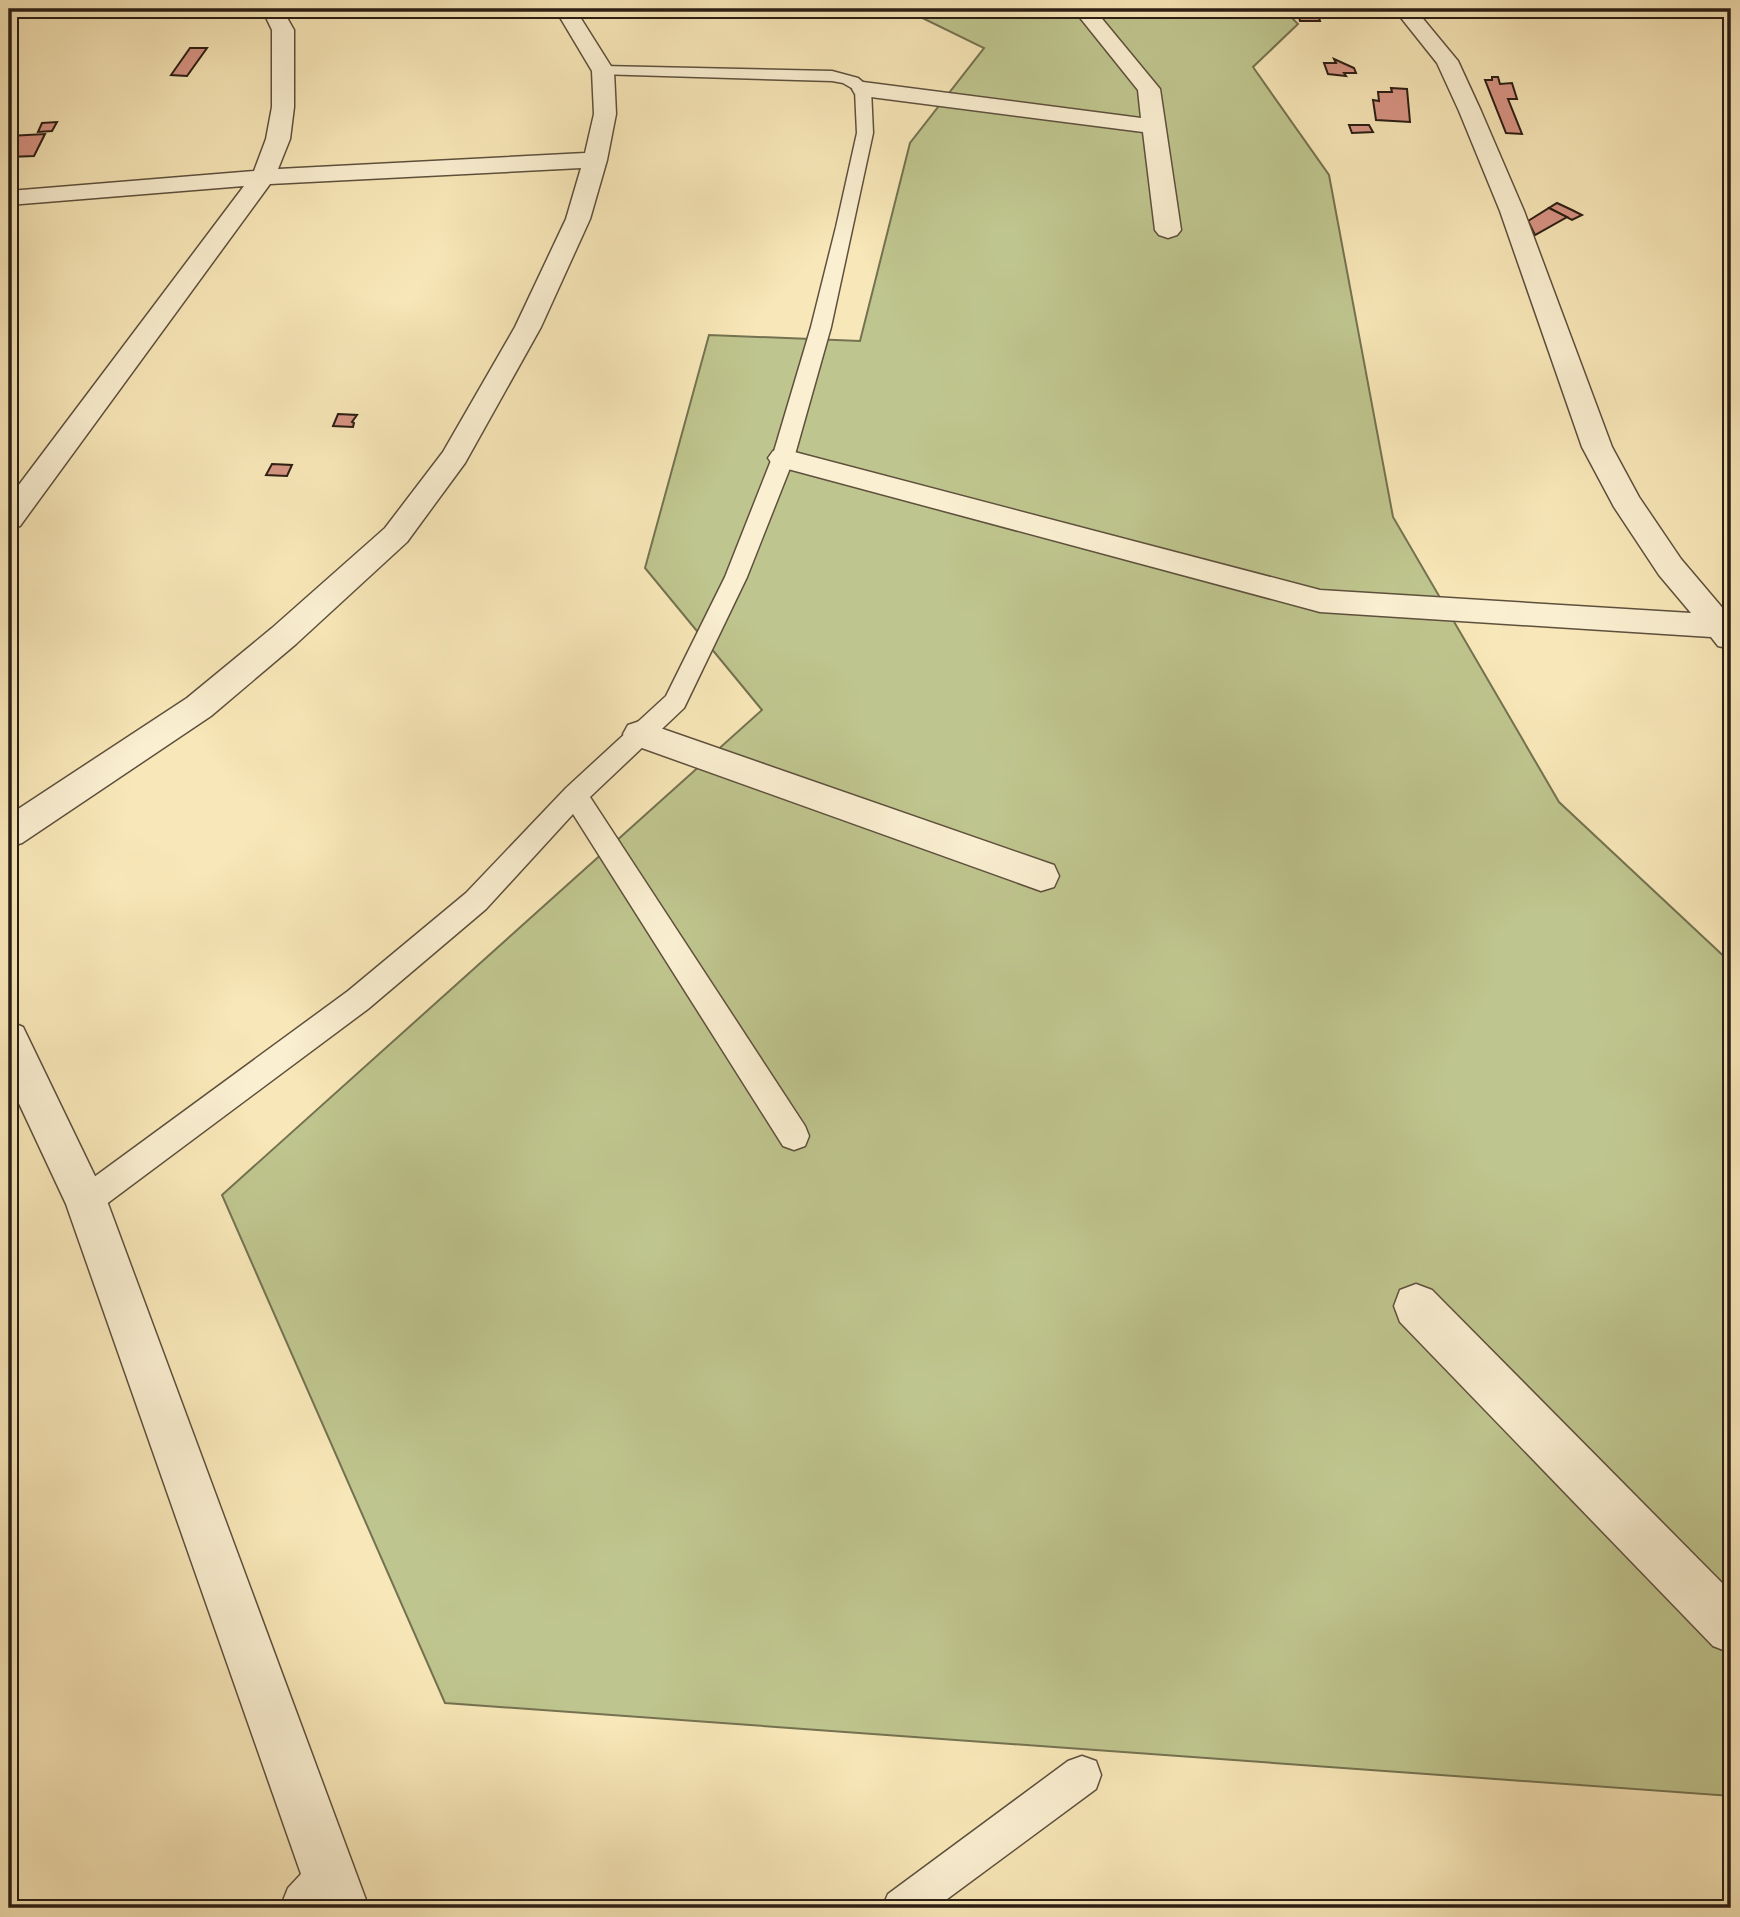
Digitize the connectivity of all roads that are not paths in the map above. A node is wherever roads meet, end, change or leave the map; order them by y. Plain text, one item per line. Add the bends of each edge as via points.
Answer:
1 (272, 9) edge
2 (565, 9) edge
3 (1083, 9) edge
4 (1404, 9) edge
5 (603, 71) junction
6 (863, 89) junction
7 (1155, 127) junction
8 (595, 160) junction
9 (263, 177) junction
10 (9, 198) edge
11 (1168, 230) dead end
12 (783, 458) junction
13 (9, 519) edge
14 (1725, 633) edge
15 (640, 734) junction
16 (575, 795) junction
17 (9, 833) edge
18 (1041, 876) dead end
19 (9, 1039) edge
20 (794, 1136) dead end
21 (86, 1201) junction
22 (1416, 1306) dead end
23 (1731, 1628) edge
24 (1082, 1775) dead end
25 (327, 1899) edge
26 (902, 1908) edge

1 - 9 street via 283,30 283,107 278,139
2 - 5 street
3 - 7 street via 1149,89
4 - 14 street via 1447,61 1470,111 1513,211 1602,458 1640,523
5 - 6 lane via 832,76 857,82
5 - 8 street via 605,114
6 - 7 street
6 - 12 lane via 864,133 845,227
7 - 11 street
8 - 9 street
8 - 17 street via 578,219 528,327 456,456 396,535 199,707
9 - 10 street
9 - 13 street
12 - 14 street via 1320,601
12 - 15 lane via 736,576 675,702
15 - 16 lane
15 - 18 street
16 - 20 lane
16 - 21 lane via 476,901 358,1000
19 - 21 street
21 - 25 street
22 - 23 street
24 - 26 lane

